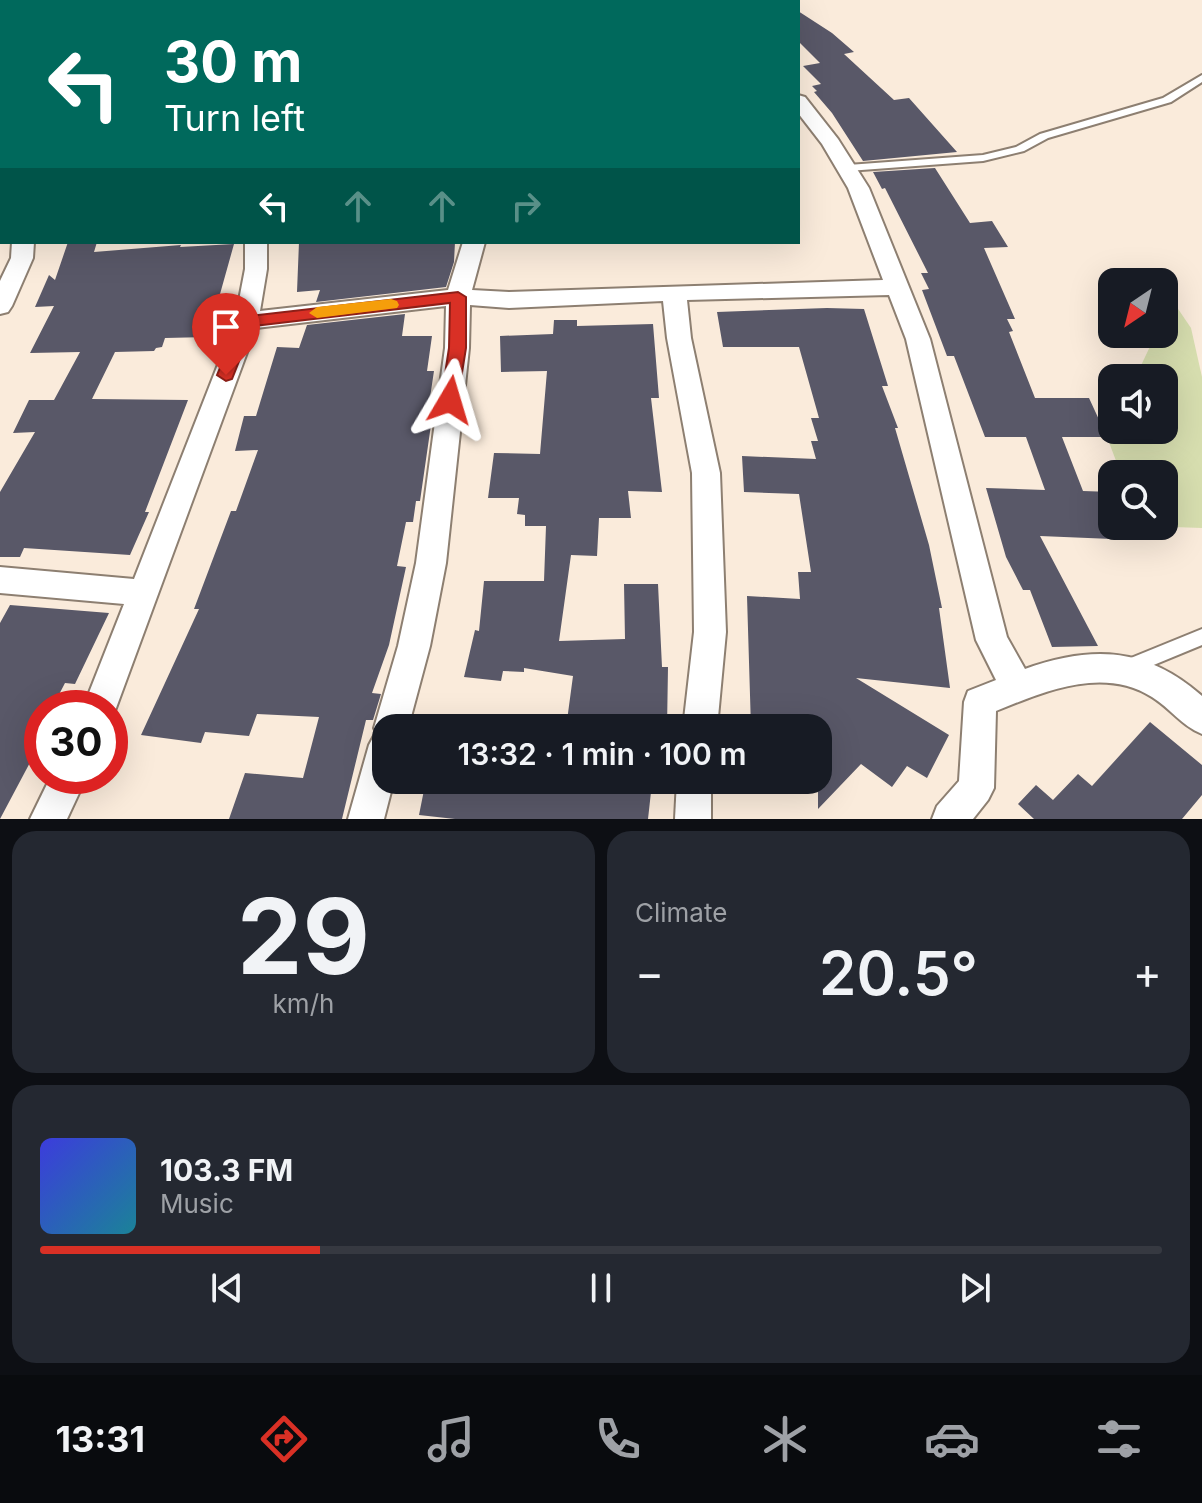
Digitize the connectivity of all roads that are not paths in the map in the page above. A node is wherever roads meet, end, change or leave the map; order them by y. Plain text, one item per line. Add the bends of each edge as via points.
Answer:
1 (1202, 78) edge
2 (800, 104) edge
3 (848, 168) junction
4 (23, 244) edge
5 (256, 244) edge
6 (473, 244) edge
7 (897, 287) junction
8 (674, 292) junction
9 (458, 297) junction
10 (0, 306) edge
11 (247, 321) junction
12 (0, 580) edge
13 (143, 593) junction
14 (1202, 637) edge
15 (1127, 668) junction
16 (1017, 687) junction
17 (107, 690) edge
18 (395, 714) edge
19 (701, 714) edge
20 (1202, 718) edge
21 (61, 794) edge
22 (373, 794) edge
23 (694, 794) edge
24 (48, 819) edge
25 (366, 819) edge
26 (693, 819) edge
27 (950, 819) edge

1 - 3 lane via 1167,100 1044,136 1020,149 983,158
2 - 3 street
3 - 7 street via 880,231
4 - 10 street via 22,258
5 - 11 street
6 - 9 street
7 - 8 street
7 - 16 street via 918,339 992,640
8 - 9 street via 509,300
8 - 19 street via 706,473 710,632
9 - 11 street
9 - 18 street via 457,348 431,563
11 - 13 street
12 - 13 street
13 - 17 street
14 - 15 lane
15 - 16 street via 1095,664
15 - 20 street via 1169,688
16 - 27 street via 980,702 976,788
21 - 24 street
22 - 25 street
23 - 26 street

